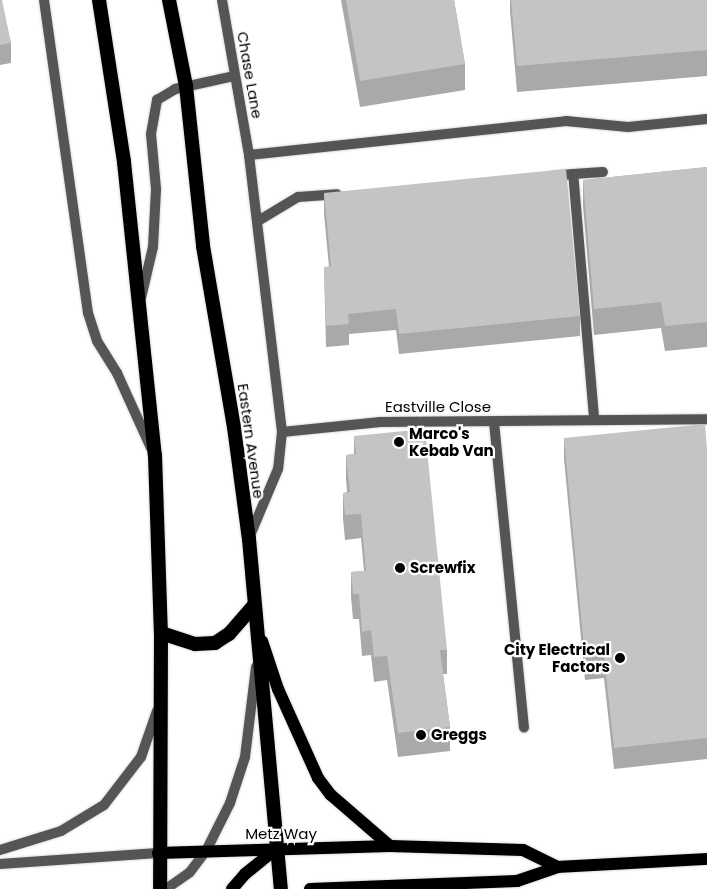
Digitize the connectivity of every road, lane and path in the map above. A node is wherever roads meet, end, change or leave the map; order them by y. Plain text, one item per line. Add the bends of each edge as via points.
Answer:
1 (44, 0) edge
2 (99, 0) edge
3 (169, 0) edge
4 (222, 0) edge
5 (234, 76) junction
6 (186, 86) junction
7 (707, 119) edge
8 (249, 155) junction
9 (603, 172) dead end
10 (573, 174) junction
11 (543, 177) edge
12 (347, 193) edge
13 (258, 221) junction
14 (140, 301) junction
15 (594, 417) junction
16 (707, 419) edge
17 (494, 422) junction
18 (282, 432) junction
19 (155, 455) junction
20 (249, 539) junction
21 (254, 605) junction
22 (161, 633) junction
23 (259, 634) junction
24 (160, 700) junction
25 (524, 728) dead end
26 (390, 846) junction
27 (276, 849) junction
28 (0, 850) edge
29 (206, 851) junction
30 (158, 854) junction
31 (707, 858) edge
32 (0, 864) edge
33 (558, 867) junction
34 (436, 884) junction
35 (160, 889) edge
36 (166, 889) edge
37 (232, 889) edge
38 (281, 889) edge
39 (310, 889) edge
40 (422, 889) edge

1 - 19 street via 88,313 97,341 117,373
2 - 14 highway via 124,162
3 - 6 highway, Eastern Avenue
4 - 5 street, Chase Lane
5 - 6 street
5 - 8 street, Chase Lane
6 - 14 street via 156,100 151,134 156,189 153,247
6 - 20 highway, Eastern Avenue via 203,246 234,427
7 - 8 street via 628,127 566,121
8 - 13 street, Chase Lane
9 - 10 street
10 - 11 street
10 - 15 street
12 - 13 street via 298,197
13 - 18 street, Chase Lane
14 - 19 highway
15 - 16 street, Eastville Close
15 - 17 street, Eastville Close
17 - 18 street, Eastville Close via 380,422
17 - 25 street
18 - 20 street, Chase Lane via 278,468
19 - 22 highway
20 - 21 highway, Eastern Avenue
21 - 22 highway via 229,634 215,643 195,644
21 - 23 highway, Eastern Avenue
22 - 24 highway
23 - 26 main road via 278,689 318,778 331,796
23 - 27 highway, Eastern Avenue via 276,812
23 - 29 street via 245,757 230,803
24 - 28 street via 141,757 104,805 61,831
24 - 30 highway
26 - 27 main road, Metz Way
26 - 33 main road, Metz Way via 523,850
27 - 29 main road, Metz Way
27 - 37 main road
27 - 38 highway, Eastern Avenue
29 - 30 main road, Metz Way
29 - 36 street via 190,872
30 - 32 street, Metz Way
30 - 35 highway
31 - 33 main road, Metz Way
33 - 34 main road, Metz Way via 517,881
34 - 39 main road, Metz Way
34 - 40 main road

